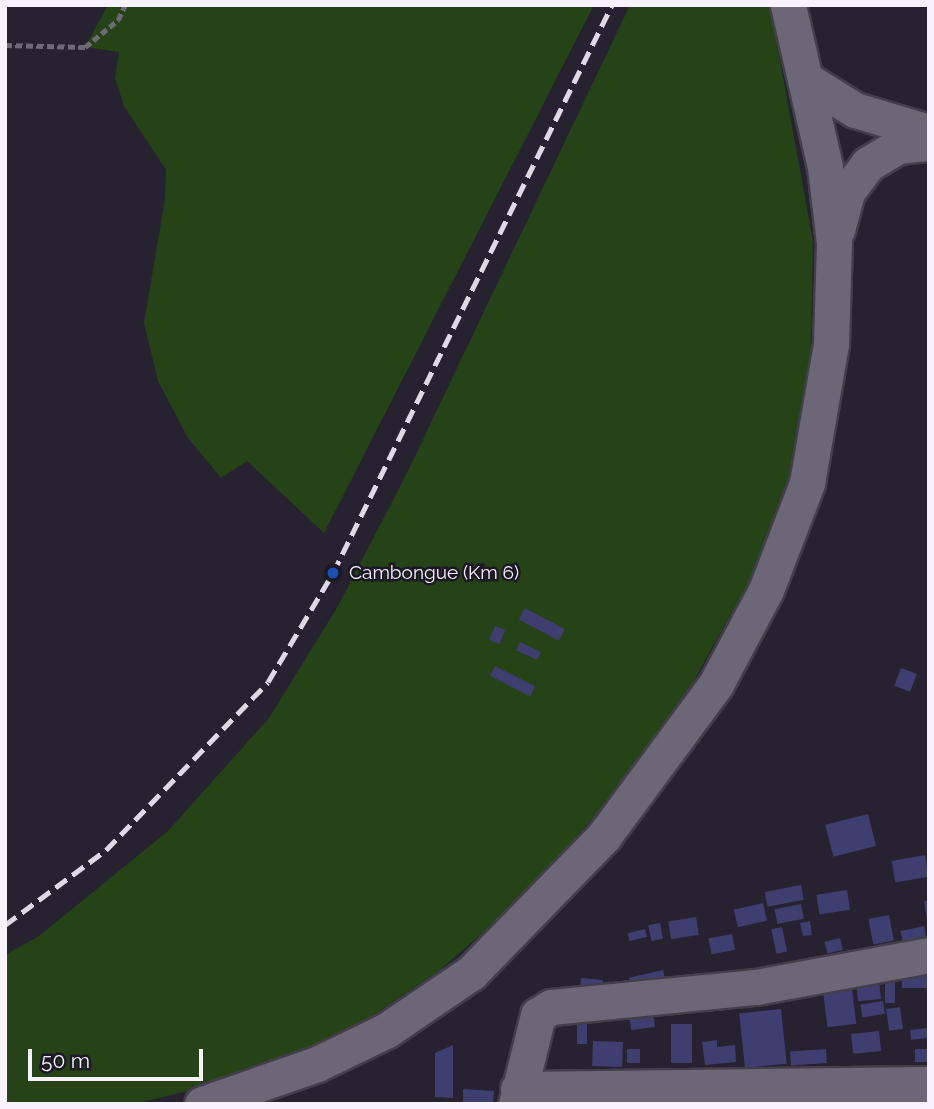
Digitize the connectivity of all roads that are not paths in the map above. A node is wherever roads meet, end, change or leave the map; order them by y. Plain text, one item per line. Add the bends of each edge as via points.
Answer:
1 (788, 5) edge
2 (808, 81) junction
3 (929, 132) edge
4 (929, 143) edge
5 (834, 243) junction
6 (929, 955) edge
7 (929, 1084) edge
8 (517, 1096) edge
9 (202, 1104) edge

1 - 2 street
2 - 3 street via 855,110
2 - 5 street
4 - 5 street via 898,146 868,164 847,192
5 - 9 street via 831,344 807,484 766,590 716,684 652,773 604,836 471,973 387,1030 317,1063
6 - 8 street via 742,988 551,1007 538,1015
7 - 8 street

